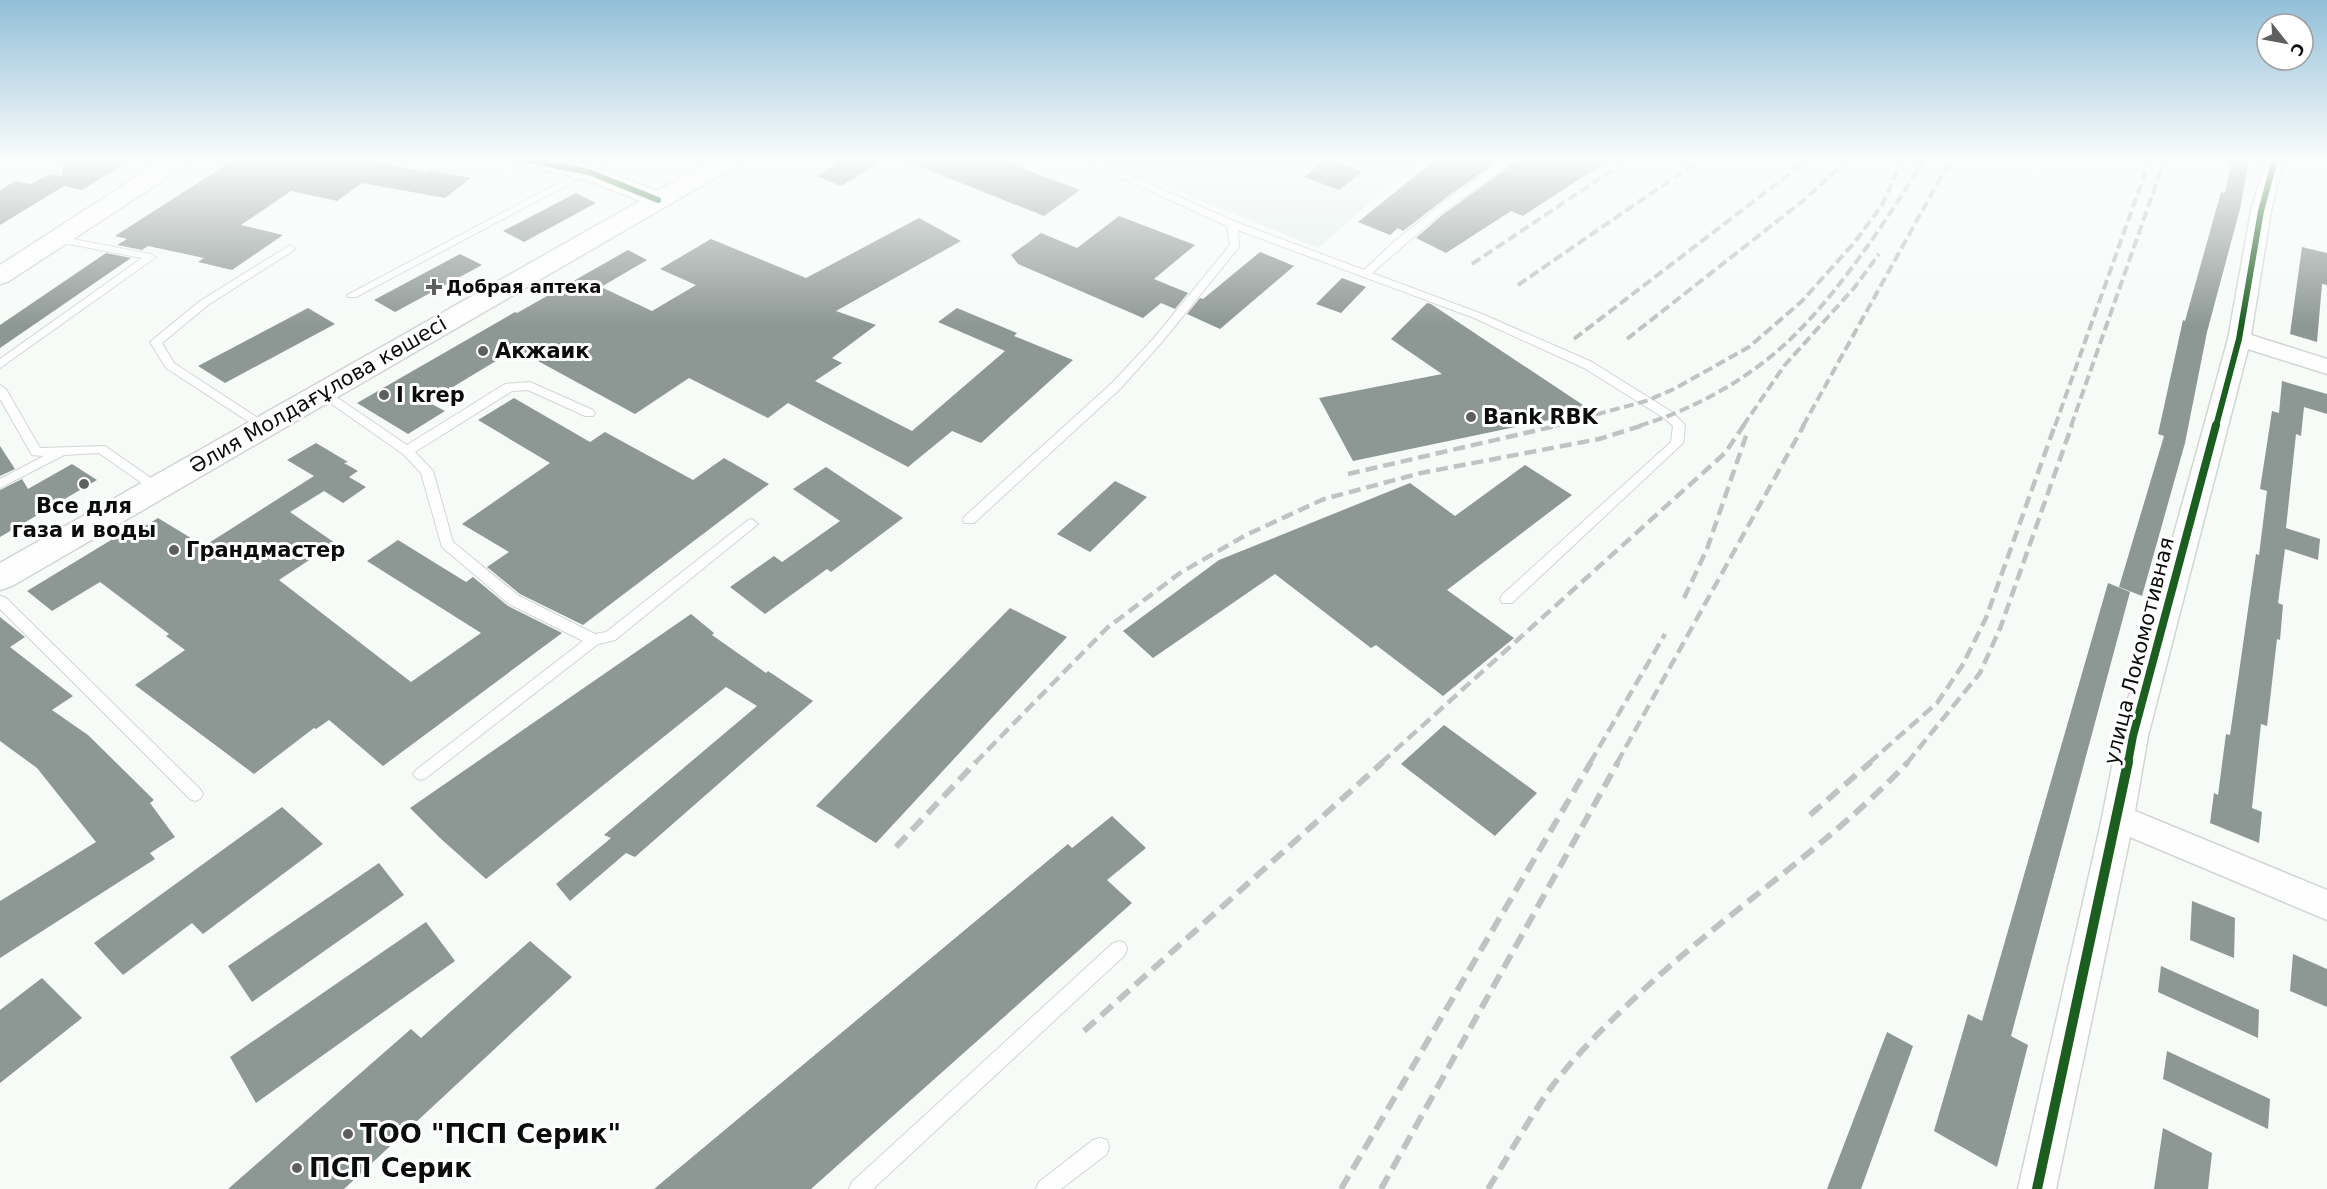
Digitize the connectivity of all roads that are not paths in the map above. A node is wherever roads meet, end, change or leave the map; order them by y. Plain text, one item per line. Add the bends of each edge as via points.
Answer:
1 (95, 214) edge
2 (507, 214) edge
3 (633, 214) edge
4 (1210, 214) edge
5 (1432, 214) edge
6 (2260, 214) edge
7 (1232, 224) junction
8 (57, 239) junction
9 (290, 248) dead end
10 (1365, 274) junction
11 (0, 276) edge
12 (352, 295) dead end
13 (2239, 339) junction
14 (0, 364) edge
15 (2327, 367) edge
16 (0, 389) edge
17 (322, 393) junction
18 (589, 413) dead end
19 (263, 427) junction
20 (63, 450) junction
21 (407, 451) junction
22 (0, 484) edge
23 (157, 488) junction
24 (969, 520) dead end
25 (752, 524) dead end
26 (0, 578) edge
27 (1507, 599) dead end
28 (0, 601) edge
29 (594, 640) junction
30 (421, 774) dead end
31 (195, 794) dead end
32 (2118, 818) junction
33 (2327, 906) edge
34 (1119, 949) dead end
35 (1100, 1147) dead end
36 (859, 1189) edge
37 (1046, 1189) edge
38 (2037, 1189) edge

1 - 8 main road
2 - 12 lane
3 - 17 main road, Әлия Молдағұлова көшесі
4 - 7 lane
5 - 10 lane
6 - 13 street, улица Локомотивная
7 - 10 lane
7 - 24 lane via 1235,244 1158,340 1116,386
8 - 11 main road
8 - 14 lane via 151,257
9 - 19 lane via 204,303 156,342 170,365
10 - 27 lane via 1478,316 1587,365 1679,425 1677,442
13 - 15 street
13 - 32 street, улица Локомотивная via 2133,736
16 - 20 lane via 36,452
17 - 19 main road, Әлия Молдағұлова көшесі
17 - 21 lane
18 - 21 lane via 530,386 509,387
19 - 23 main road, Әлия Молдағұлова көшесі
20 - 22 lane
20 - 23 lane via 101,449
21 - 29 lane via 427,471 447,543 514,600
23 - 26 main road, Әлия Молдағұлова көшесі
25 - 29 lane via 610,636
28 - 31 lane
29 - 30 lane
32 - 33 street
32 - 38 street, улица Локомотивная
34 - 36 lane
35 - 37 lane

